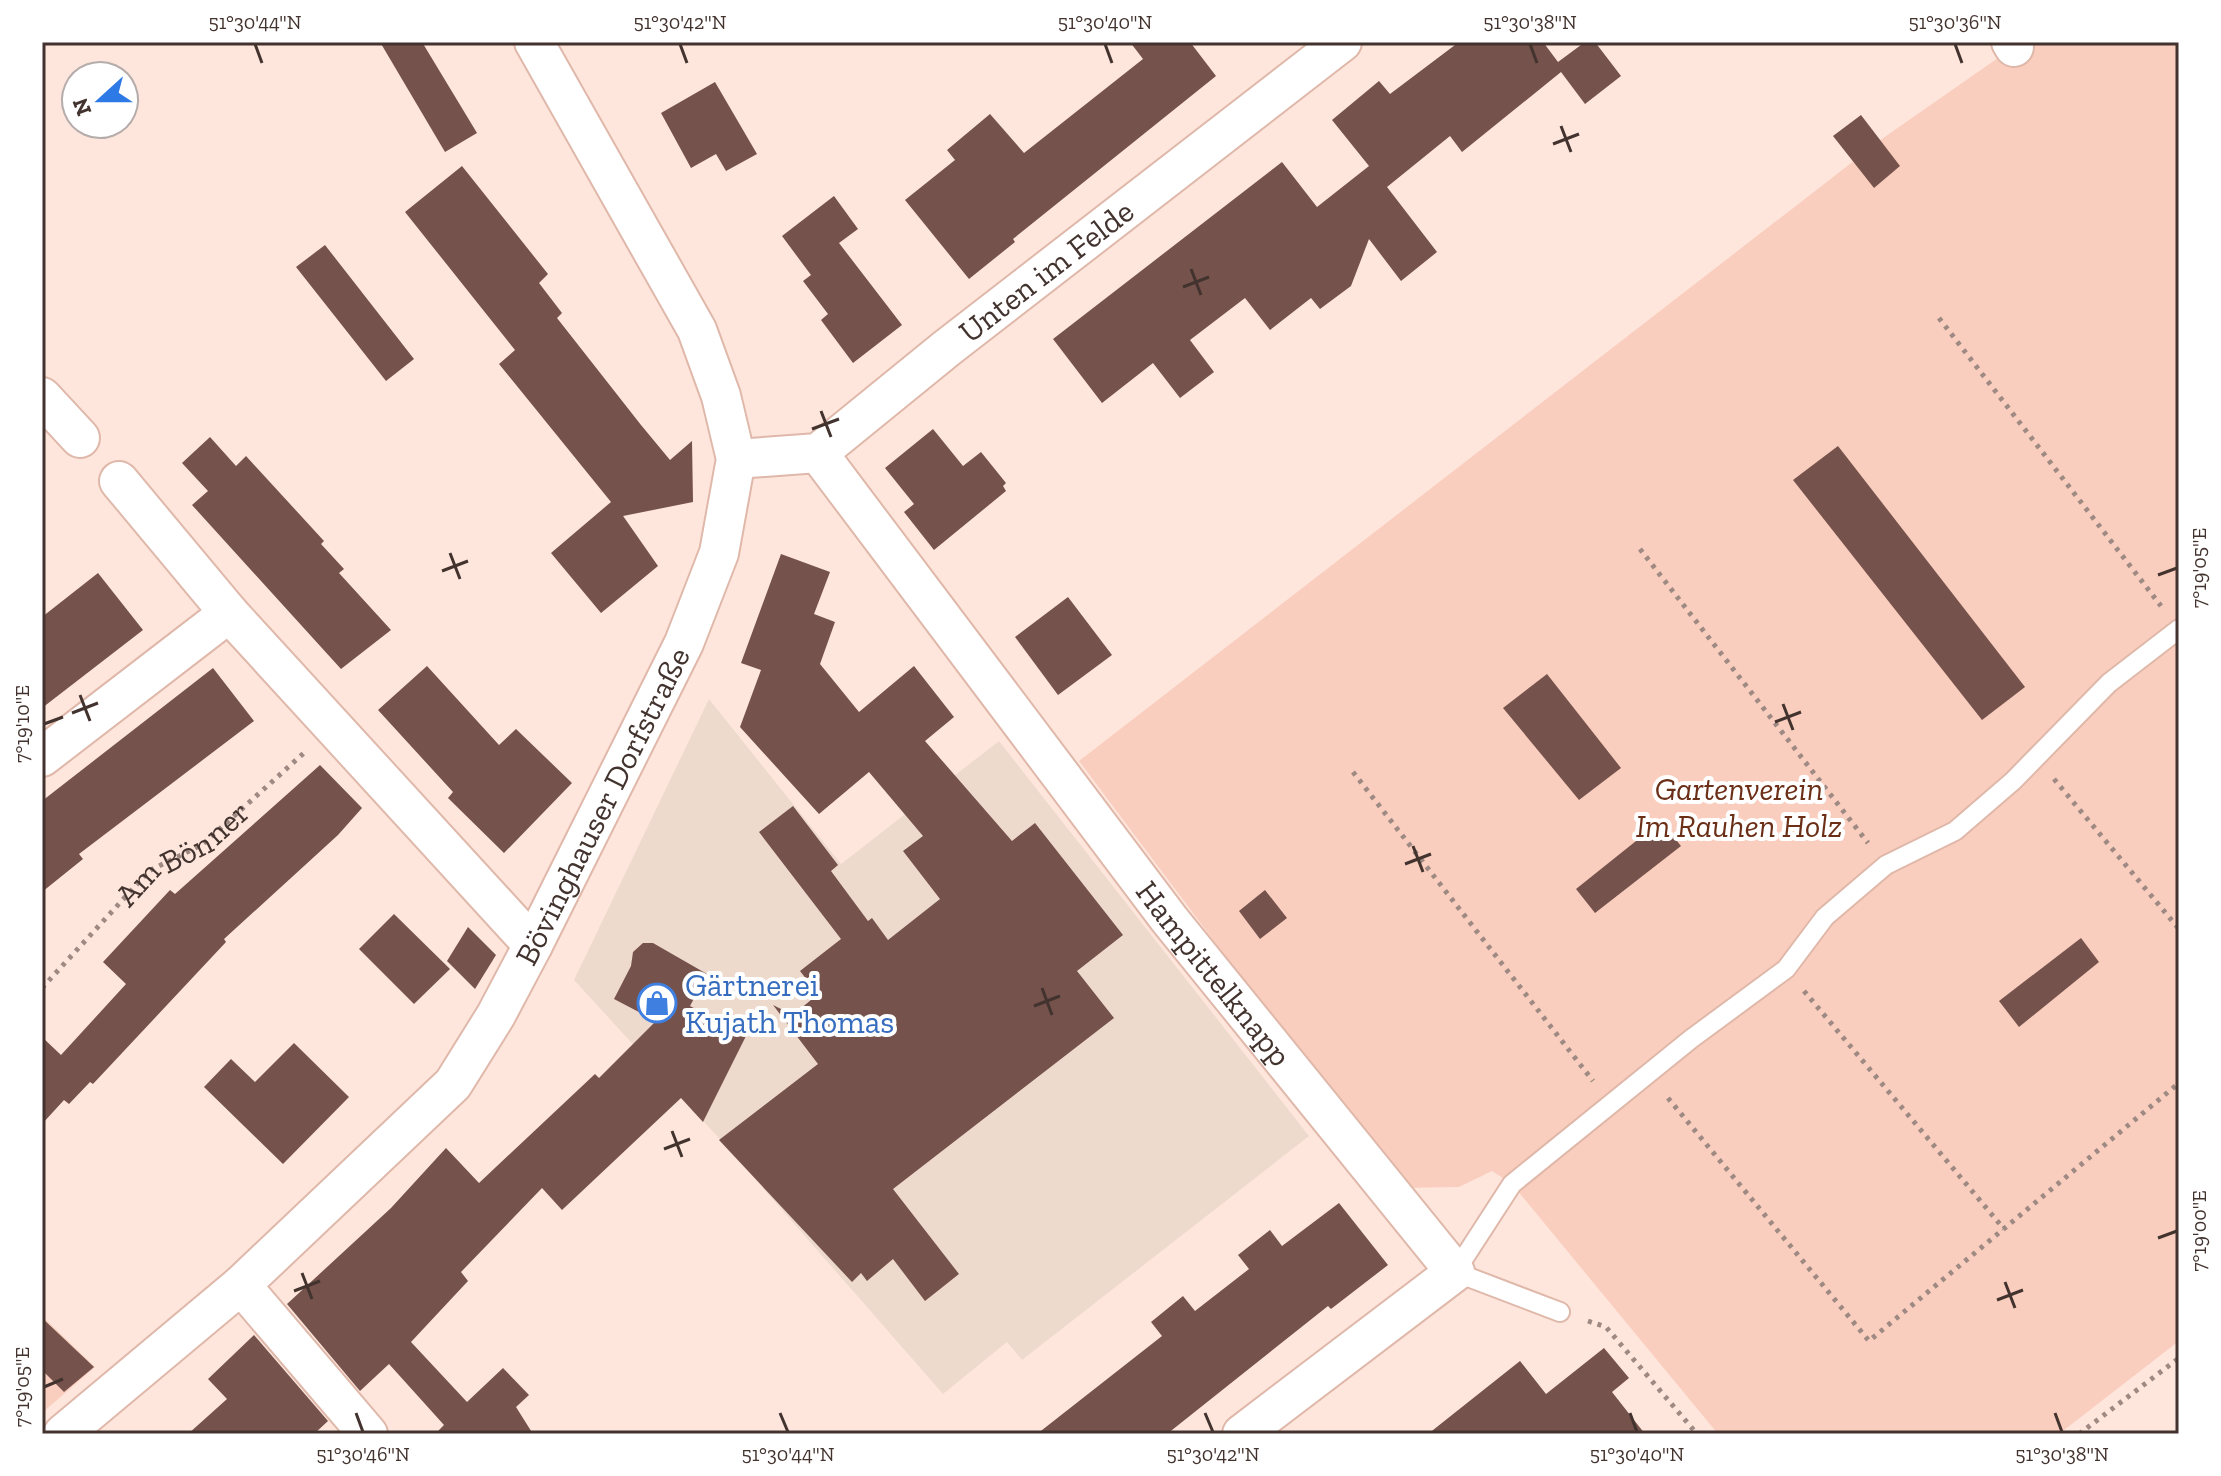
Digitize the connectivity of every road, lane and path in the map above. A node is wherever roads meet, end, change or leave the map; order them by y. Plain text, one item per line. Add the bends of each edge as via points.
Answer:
1 (534, 42) edge
2 (1342, 42) edge
3 (1939, 318) dead end
4 (42, 397) edge
5 (80, 438) dead end
6 (818, 453) junction
7 (736, 459) junction
8 (119, 481) dead end
9 (1640, 549) dead end
10 (229, 613) junction
11 (2179, 629) edge
12 (332, 727) junction
13 (42, 757) edge
14 (2035, 757) junction
15 (1353, 772) dead end
16 (1886, 865) junction
17 (2179, 929) edge
18 (533, 945) junction
19 (1786, 969) junction
20 (42, 988) edge
21 (1648, 1074) junction
22 (2179, 1083) edge
23 (1610, 1104) junction
24 (2004, 1229) junction
25 (1455, 1272) junction
26 (241, 1285) junction
27 (1560, 1312) joint
28 (2179, 1358) edge
29 (63, 1434) edge
30 (368, 1434) edge
31 (1242, 1434) edge
32 (1697, 1434) edge
33 (2079, 1434) edge

1 - 7 street, Bövinghauser Dorfstraße via 697,330
2 - 6 street, Unten im Felde
3 - 11 path
4 - 5 street
6 - 7 street
6 - 25 street, Hampittelknapp via 1169,919
7 - 18 street, Bövinghauser Dorfstraße via 719,553 684,643
8 - 10 street
9 - 16 path
10 - 12 street
10 - 13 street
11 - 14 lane via 2109,683
12 - 18 street
12 - 20 path, Am Bönner via 203,844 149,871
14 - 16 lane via 1955,831
14 - 17 path
15 - 23 path
16 - 19 lane via 1825,917
18 - 26 street, Bövinghauser Dorfstraße via 453,1084
19 - 21 lane
19 - 24 path
21 - 23 lane
21 - 24 path via 1869,1341
22 - 24 path
23 - 25 lane via 1512,1184
25 - 27 lane
25 - 31 street
26 - 29 street, Bövinghauser Dorfstraße
26 - 30 street
27 - 32 path via 1606,1327
28 - 33 path

